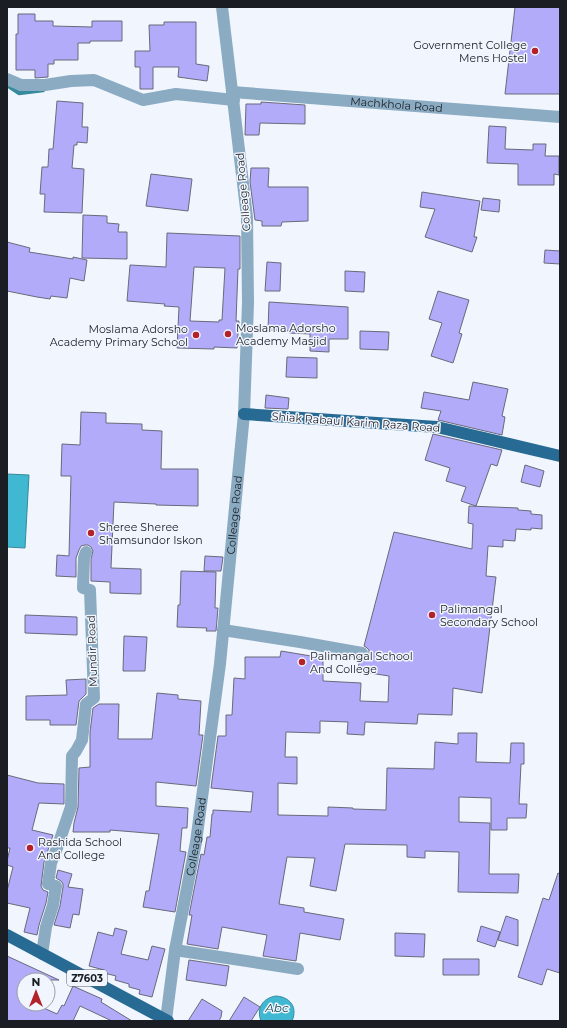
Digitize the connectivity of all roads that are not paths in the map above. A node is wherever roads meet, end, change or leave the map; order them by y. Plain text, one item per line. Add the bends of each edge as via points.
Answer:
1 (222, 7) edge
2 (7, 79) edge
3 (233, 96) junction
4 (560, 117) edge
5 (244, 414) junction
6 (560, 456) edge
7 (86, 552) dead end
8 (223, 630) junction
9 (362, 653) dead end
10 (7, 935) edge
11 (175, 950) junction
12 (42, 954) junction
13 (298, 969) dead end
14 (167, 1020) edge

1 - 3 street, Colleage Road
2 - 3 street, Machkhola Road via 21,86 94,80 143,100 176,94
3 - 4 street, Machkhola Road
3 - 5 street, Colleage Road via 247,218 248,302
5 - 6 main road, Shiak Rabaul Karim Raza Road via 437,427
5 - 8 street, Colleage Road
7 - 12 street, Mundir Road via 83,588 90,590 94,698 86,704 82,740 72,756 71,807 51,862 48,884 56,886
8 - 9 street
8 - 11 street, Colleage Road via 196,842
10 - 12 main road, Z7603
11 - 13 street
11 - 14 street, Colleage Road
12 - 14 main road, Z7603

